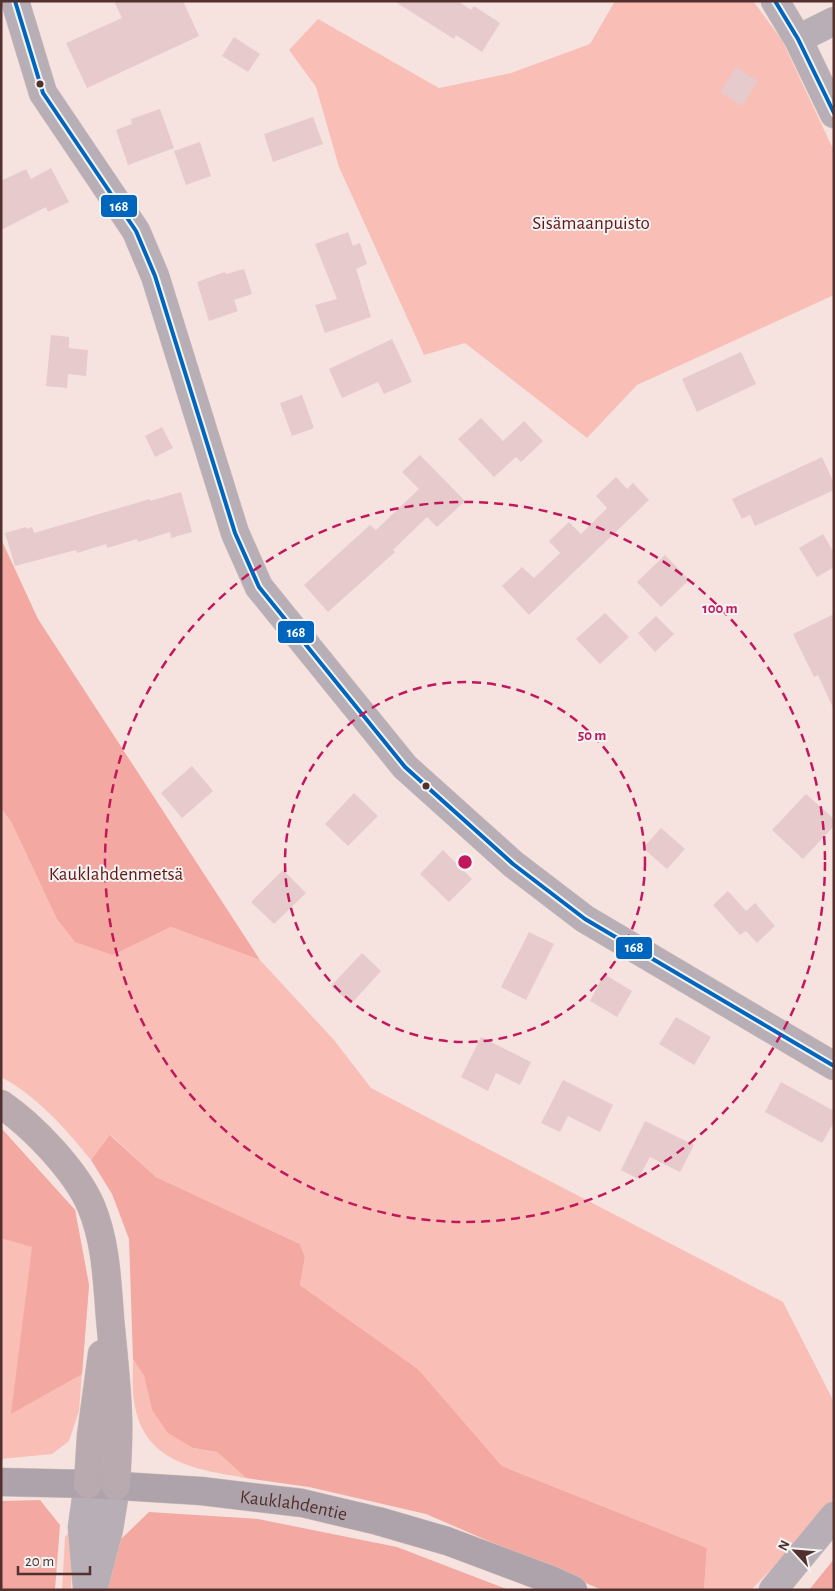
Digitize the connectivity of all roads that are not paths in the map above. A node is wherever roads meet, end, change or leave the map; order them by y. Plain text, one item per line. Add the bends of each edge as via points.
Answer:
1 (15, 1) edge
2 (775, 1) edge
3 (834, 21) edge
4 (798, 39) junction
5 (834, 114) edge
6 (834, 1066) edge
7 (1, 1104) edge
8 (109, 1296) junction
9 (1, 1482) edge
10 (88, 1484) junction
11 (116, 1486) junction
12 (834, 1516) edge
13 (87, 1590) edge
14 (93, 1590) edge
15 (572, 1590) edge
16 (773, 1590) edge

1 - 6 street via 43,92 136,231 155,276 235,532 259,587 405,767 513,864 585,919
2 - 4 street
3 - 4 street
4 - 5 street
7 - 8 highway via 38,1134 91,1205 106,1261
8 - 10 highway
8 - 11 highway via 118,1417
9 - 10 street, Kauklahdentie
10 - 11 street, Kauklahdentie
10 - 13 street via 82,1527
11 - 14 street via 109,1530
11 - 15 street, Kauklahdentie via 201,1491 302,1503 448,1541
12 - 16 street

